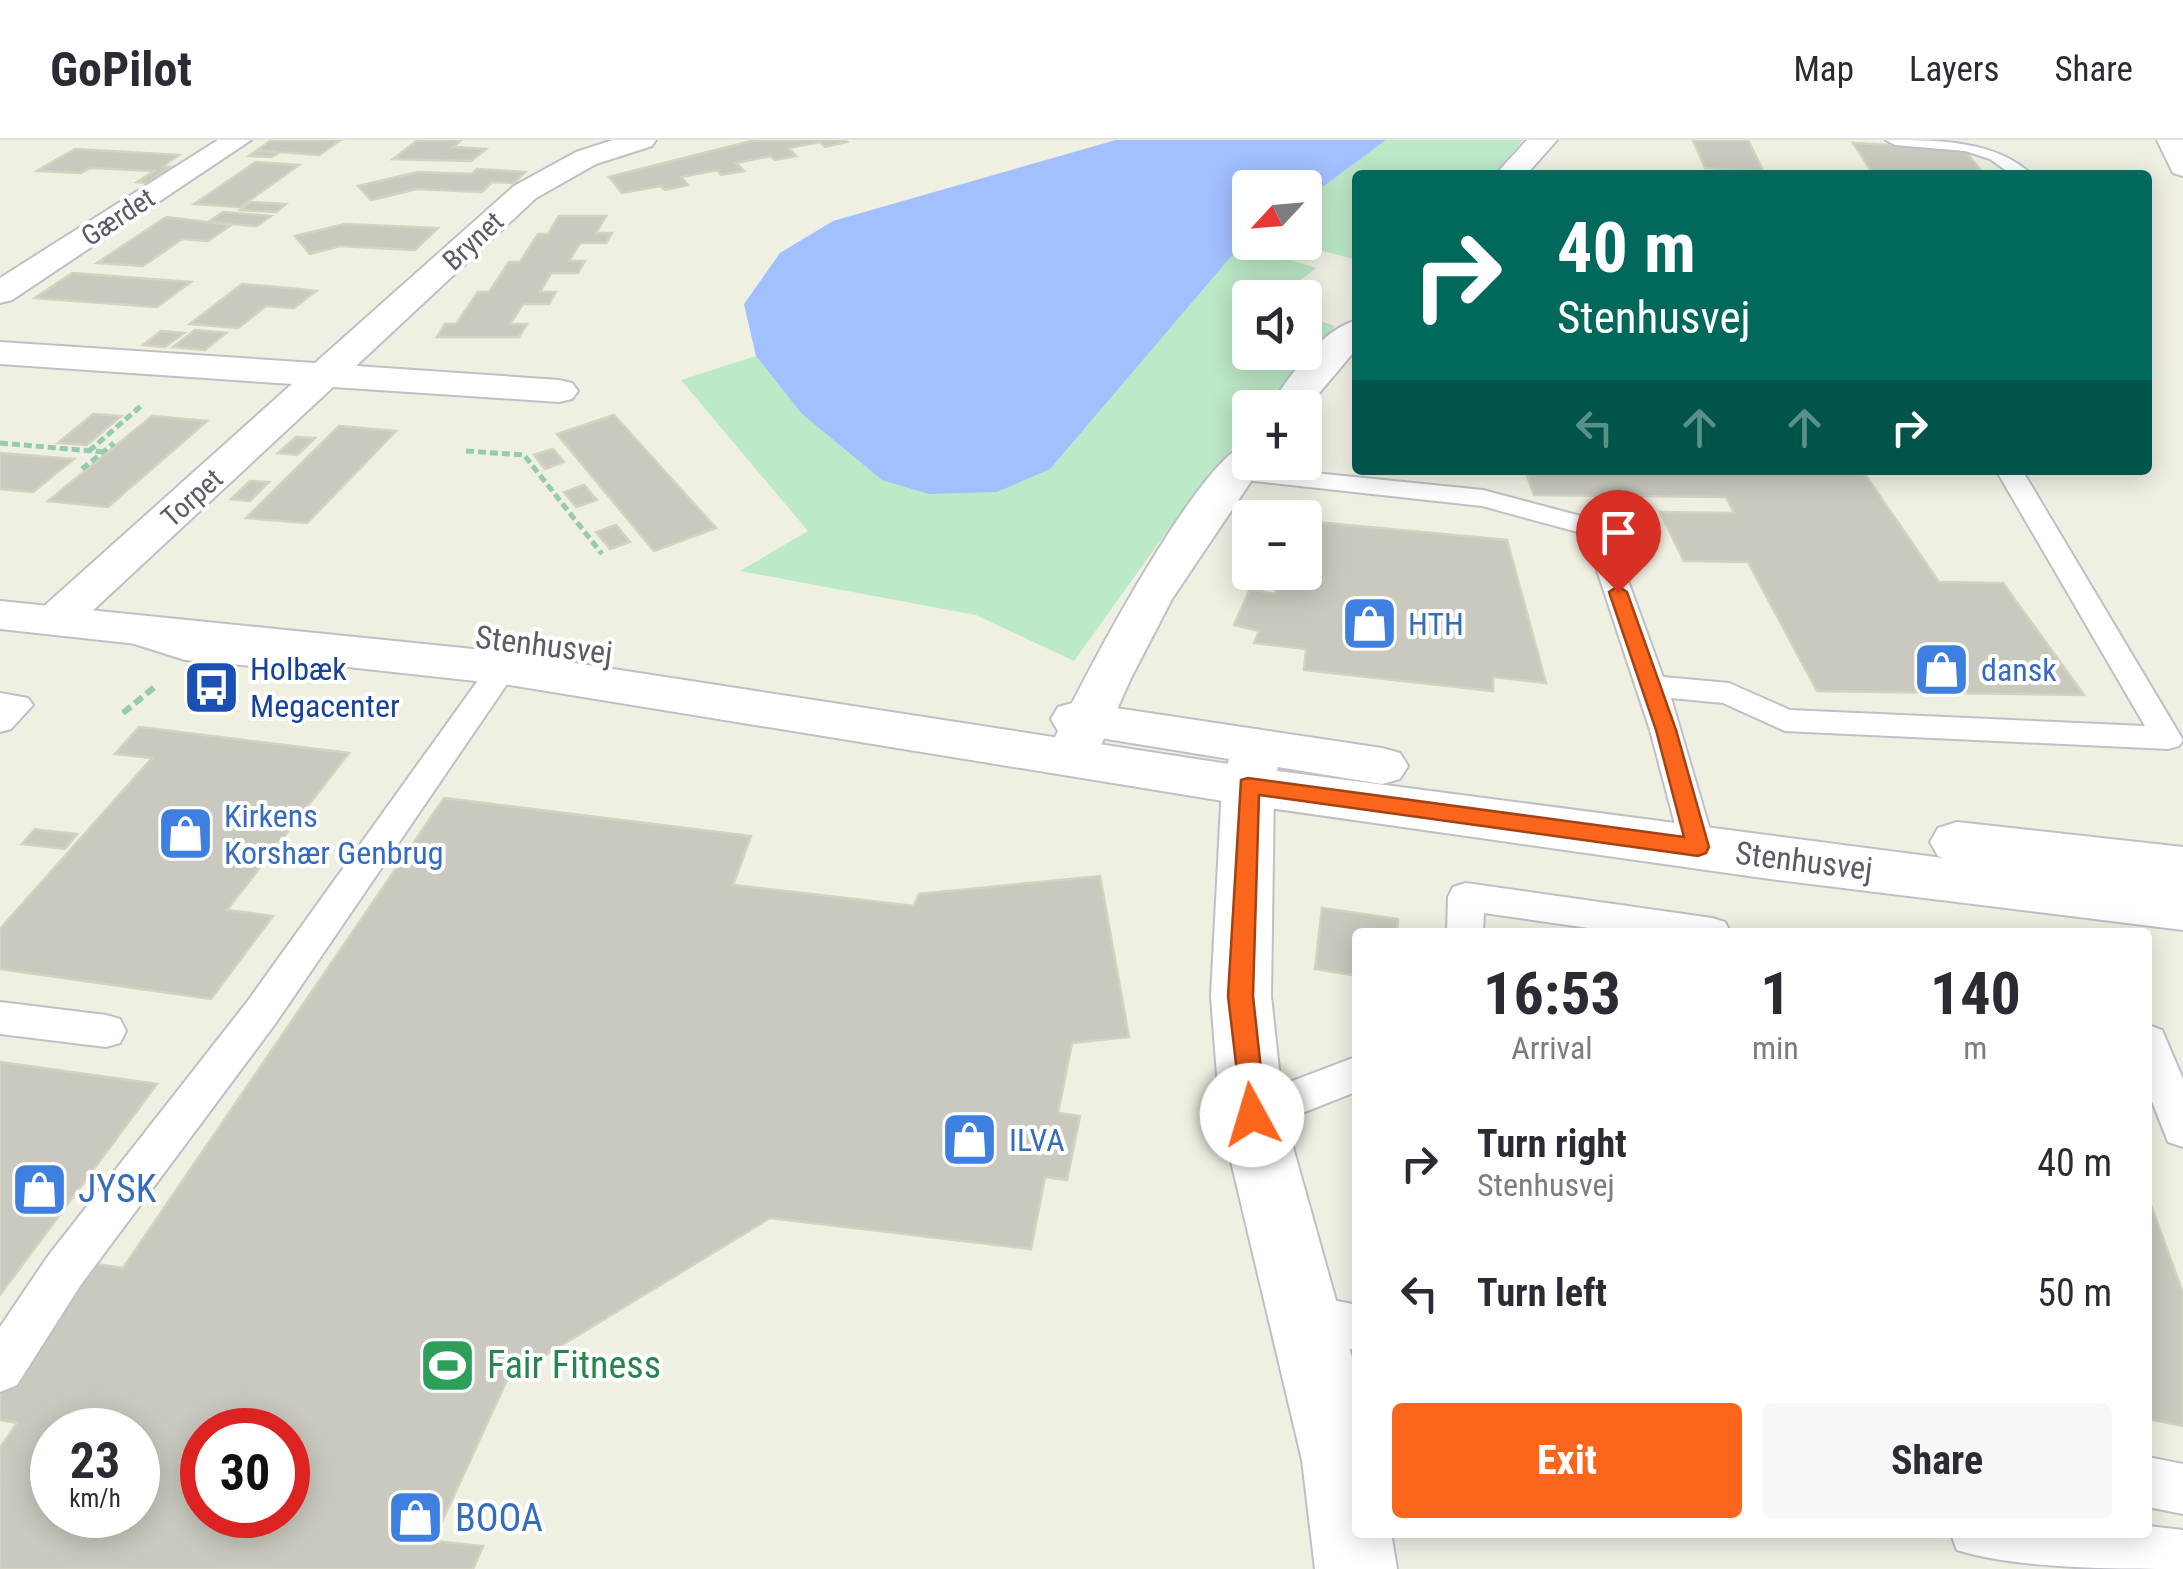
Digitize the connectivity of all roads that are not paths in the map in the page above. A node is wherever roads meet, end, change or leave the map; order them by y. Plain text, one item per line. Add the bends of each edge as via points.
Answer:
1 (236, 140) edge
2 (642, 140) edge
3 (1543, 140) edge
4 (1894, 140) edge
5 (2171, 140) edge
6 (2183, 168) edge
7 (1515, 170) edge
8 (2019, 170) edge
9 (0, 293) edge
10 (1352, 334) edge
11 (0, 354) edge
12 (326, 377) junction
13 (1301, 390) edge
14 (559, 392) dead end
15 (1322, 475) edge
16 (2012, 475) edge
17 (1232, 478) edge
18 (0, 586) edge
19 (85, 611) junction
20 (0, 615) edge
21 (502, 668) junction
22 (1650, 686) junction
23 (0, 702) edge
24 (0, 721) edge
25 (1079, 739) junction
26 (1252, 766) junction
27 (1694, 829) junction
28 (2183, 868) edge
29 (2183, 908) edge
30 (1466, 928) edge
31 (1684, 928) edge
32 (0, 1018) edge
33 (106, 1031) dead end
34 (2152, 1052) edge
35 (1352, 1075) edge
36 (1252, 1115) junction
37 (2183, 1129) edge
38 (1331, 1323) edge
39 (0, 1368) edge
40 (1349, 1461) edge
41 (2152, 1483) edge
42 (2183, 1488) edge
43 (1352, 1507) edge
44 (1354, 1538) edge
45 (2027, 1538) edge
46 (2183, 1556) edge
47 (1356, 1569) edge

1 - 9 street, Gærdet
2 - 12 street, Brynet via 586,158 525,192
3 - 7 street
4 - 8 lane via 1982,147 2006,154
5 - 6 street
10 - 13 street
11 - 12 street
12 - 14 street
12 - 19 street, Torpet
15 - 22 lane via 1484,498 1597,529
16 - 22 lane via 2168,738 1785,720 1729,693
17 - 25 street via 1189,536
18 - 19 street, Stenhusvej
19 - 20 street, Stenhusvej
19 - 21 street, Stenhusvej
19 - 25 street, Stenhusvej via 563,646
21 - 25 street, Stenhusvej
21 - 39 lane via 261,1013 64,1271
22 - 27 lane
23 - 24 lane via 17,704
25 - 26 street, Stenhusvej
26 - 27 street, Stenhusvej
26 - 36 street via 1240,996
27 - 28 street, Stenhusvej
27 - 29 street, Stenhusvej
30 - 31 lane via 1466,897
32 - 33 lane
34 - 37 lane
35 - 36 lane
36 - 38 street
38 - 40 street
40 - 43 street
41 - 42 lane
44 - 47 street
45 - 46 lane

